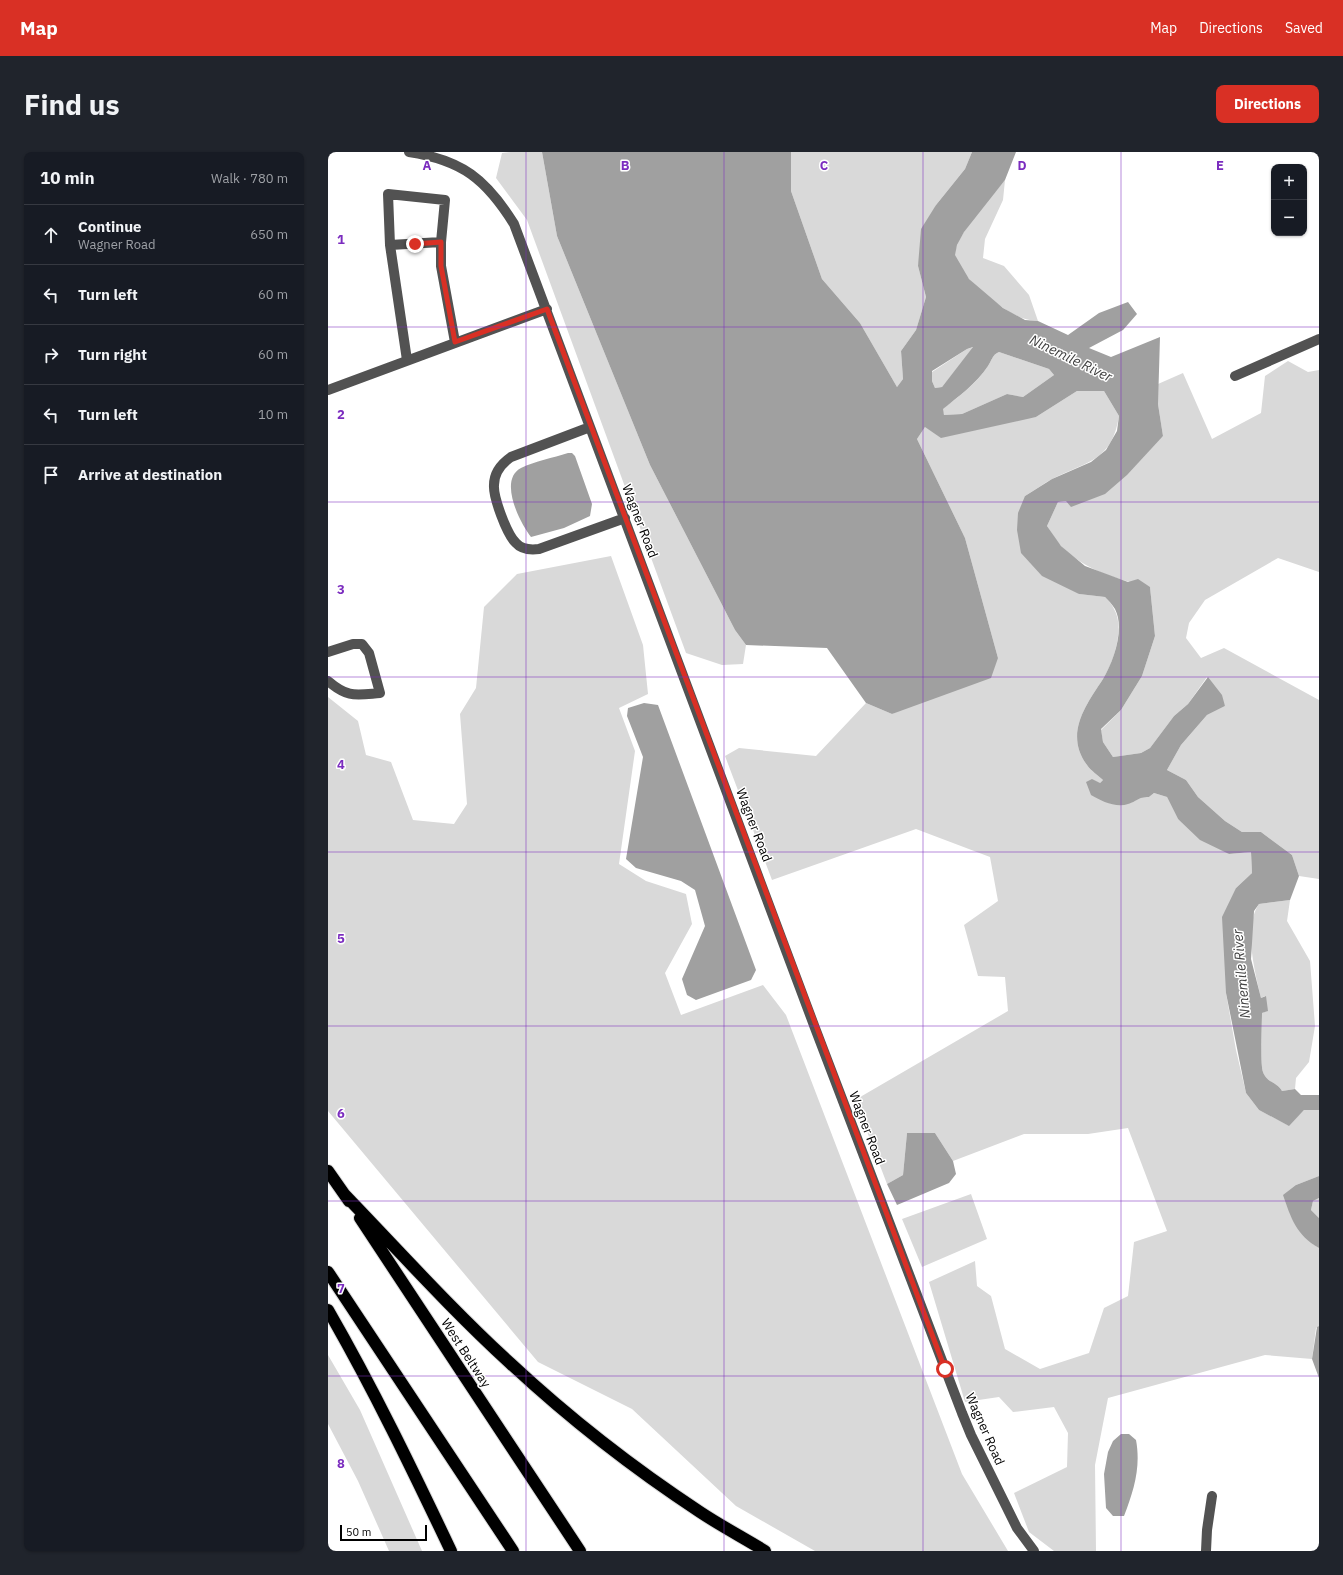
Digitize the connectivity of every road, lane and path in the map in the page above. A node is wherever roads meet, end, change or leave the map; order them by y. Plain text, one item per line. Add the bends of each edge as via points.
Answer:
1 (409, 152) edge
2 (449, 157) edge
3 (441, 242) junction
4 (390, 245) junction
5 (547, 309) junction
6 (1319, 339) edge
7 (455, 342) junction
8 (407, 360) junction
9 (1235, 376) dead end
10 (328, 390) edge
11 (590, 427) junction
12 (625, 518) junction
13 (328, 652) edge
14 (328, 681) edge
15 (328, 1171) edge
16 (344, 1194) junction
17 (328, 1272) edge
18 (328, 1310) edge
19 (1212, 1496) dead end
20 (451, 1551) edge
21 (513, 1551) edge
22 (580, 1551) edge
23 (765, 1551) edge
24 (1034, 1551) edge
25 (1206, 1551) edge

1 - 2 street, Wagner Road
2 - 5 street, Wagner Road via 482,182 504,208 519,235
3 - 4 street
3 - 4 street via 445,200 388,194
3 - 7 street via 441,266
4 - 8 street
5 - 7 street
5 - 11 street, Wagner Road
6 - 9 street
7 - 8 street
8 - 10 street
11 - 12 street, Wagner Road
11 - 12 street via 511,457 502,464 496,474 495,496 511,538 516,544 530,550 539,549
12 - 24 street, Wagner Road via 962,1413 1017,1528
13 - 14 street via 353,644 362,644 369,653 380,693 354,695 340,692
15 - 16 highway, West Beltway
16 - 22 highway, West Beltway
16 - 23 highway via 509,1363 553,1401 650,1478 701,1513
17 - 21 highway
18 - 20 highway via 411,1466
19 - 25 street

